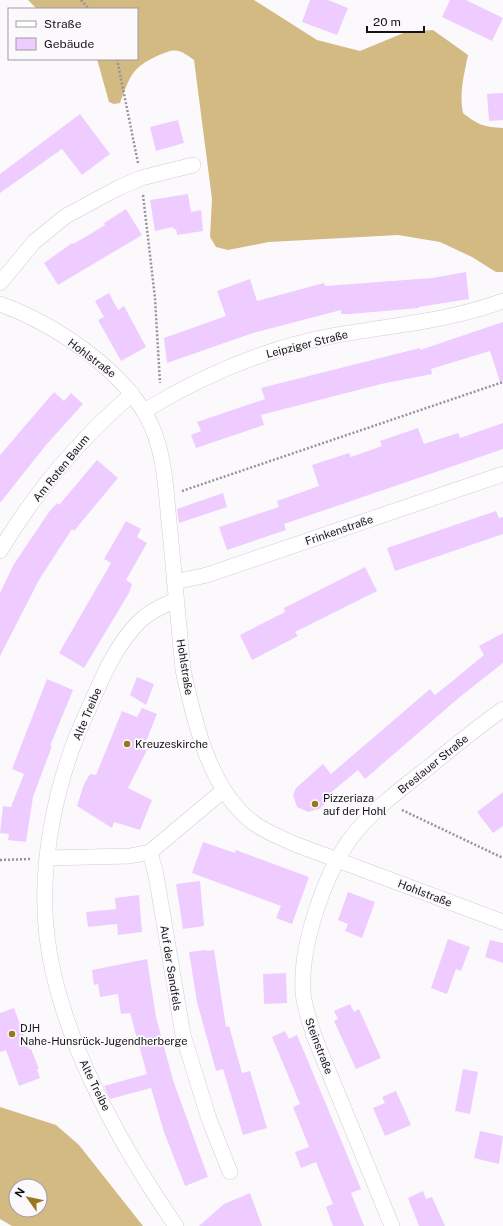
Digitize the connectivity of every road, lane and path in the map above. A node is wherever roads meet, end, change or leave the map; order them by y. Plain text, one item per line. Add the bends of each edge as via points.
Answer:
1 (81, 0) edge
2 (88, 8) edge
3 (118, 60) edge
4 (193, 165) dead end
5 (141, 178) junction
6 (0, 283) edge
7 (503, 301) edge
8 (0, 304) edge
9 (503, 382) edge
10 (132, 394) junction
11 (161, 400) junction
12 (144, 411) junction
13 (503, 474) edge
14 (166, 496) junction
15 (0, 551) edge
16 (174, 582) junction
17 (176, 600) junction
18 (503, 709) edge
19 (224, 790) junction
20 (386, 802) junction
21 (150, 852) junction
22 (47, 858) junction
23 (503, 858) edge
24 (0, 860) edge
25 (337, 860) junction
26 (503, 922) edge
27 (230, 1172) dead end
28 (176, 1226) edge
29 (392, 1226) edge

1 - 2 path
3 - 5 path
4 - 5 street
5 - 6 street via 66,216 34,242
5 - 11 path via 155,298
7 - 11 street, Leipziger Straße via 436,320 337,335 299,344 226,368
8 - 10 street, Hohlstraße via 32,318 89,354 116,376
9 - 14 path
10 - 12 street, Hohlstraße
10 - 15 street, Am Roten Baum via 102,420 73,451 22,517
11 - 12 street, Leipziger Straße
12 - 14 street, Hohlstraße via 160,449
13 - 16 street, Frinkenstraße via 207,574
14 - 16 street, Hohlstraße
16 - 17 street, Hohlstraße
17 - 19 street, Hohlstraße via 183,670 190,700 210,760
17 - 22 street, Alte Treibe via 140,620 124,639 106,671 68,760 57,795
18 - 20 street, Breslauer Straße
19 - 21 street
19 - 25 street, Hohlstraße via 238,808 261,828
20 - 23 path
20 - 25 street, Breslauer Straße via 361,826
21 - 22 street via 130,856
21 - 27 street, Auf der Sandfels via 183,1035 209,1119
22 - 24 path
22 - 28 street, Alte Treibe via 47,936 55,978 67,1019 82,1058 130,1154
25 - 26 street, Hohlstraße
25 - 29 street, Steinstraße via 313,922 303,972 303,993 314,1036

